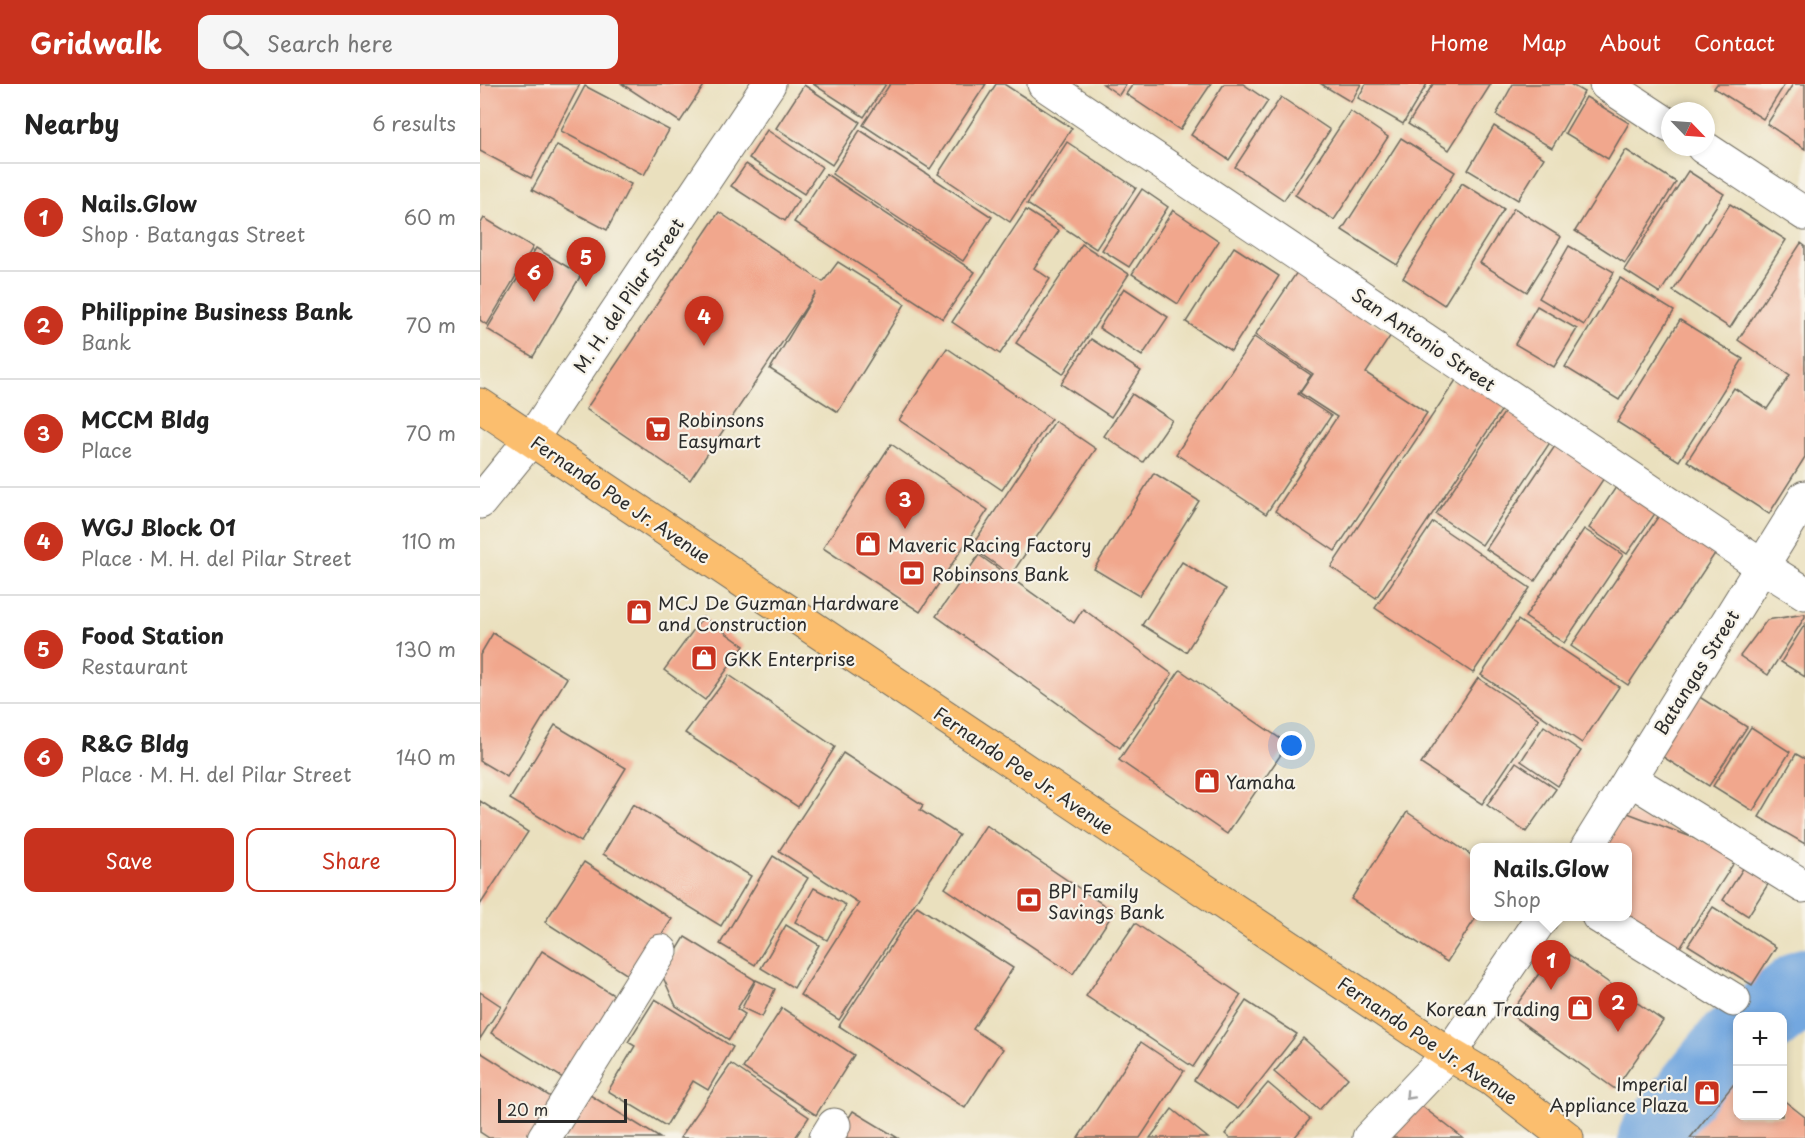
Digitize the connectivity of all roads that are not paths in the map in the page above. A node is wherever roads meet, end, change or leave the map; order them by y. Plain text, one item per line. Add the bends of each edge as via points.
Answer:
1 (769, 84) edge
2 (1044, 84) edge
3 (1606, 84) edge
4 (1661, 120) edge
5 (1715, 155) edge
6 (1805, 214) edge
7 (480, 405) edge
8 (532, 438) junction
9 (1805, 497) edge
10 (480, 502) edge
11 (1762, 566) junction
12 (1805, 593) edge
13 (1630, 779) junction
14 (1590, 843) edge
15 (1803, 886) dead end
16 (1540, 921) edge
17 (1606, 921) edge
18 (661, 951) dead end
19 (1734, 1000) dead end
20 (1449, 1054) junction
21 (544, 1138) edge
22 (1369, 1138) edge
23 (1567, 1138) edge

1 - 8 street, M. H. del Pilar Street
2 - 11 street, San Antonio Street
3 - 4 street
5 - 6 street
7 - 8 main road, Fernando Poe Jr. Avenue
8 - 10 street, M. H. del Pilar Street
8 - 20 main road, Fernando Poe Jr. Avenue
9 - 11 street, Batangas Street
11 - 12 street, San Antonio Street
11 - 13 street, Batangas Street
13 - 14 street, Batangas Street
13 - 15 street
16 - 20 street
17 - 19 street
18 - 21 street
20 -> 22 street
20 - 23 main road, Fernando Poe Jr. Avenue via 1491,1079

